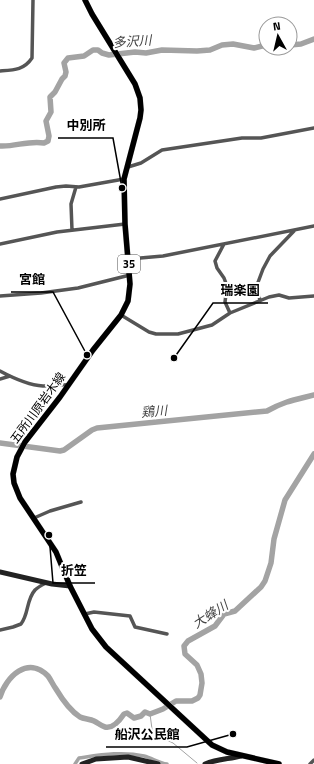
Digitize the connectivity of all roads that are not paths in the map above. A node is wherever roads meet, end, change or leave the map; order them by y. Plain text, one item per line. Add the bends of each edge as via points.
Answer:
1 (33, 0) edge
2 (85, 0) edge
3 (0, 71) edge
4 (314, 128) edge
5 (128, 167) junction
6 (124, 179) junction
7 (76, 187) junction
8 (0, 199) edge
9 (125, 224) junction
10 (314, 226) edge
11 (72, 230) junction
12 (295, 230) junction
13 (0, 244) edge
14 (224, 244) junction
15 (129, 259) junction
16 (130, 275) junction
17 (0, 296) edge
18 (314, 296) edge
19 (260, 301) junction
20 (230, 312) junction
21 (121, 315) junction
22 (0, 371) edge
23 (10, 376) junction
24 (0, 379) edge
25 (68, 385) junction
26 (82, 502) dead end
27 (34, 518) junction
28 (0, 572) edge
29 (47, 582) junction
30 (70, 586) junction
31 (85, 614) junction
32 (0, 630) edge
33 (167, 634) dead end
34 (241, 756) junction
35 (314, 760) edge
36 (143, 762) edge
37 (82, 764) edge
38 (158, 764) edge
39 (205, 764) edge
40 (279, 764) edge
41 (310, 764) edge

1 - 3 street via 32,58 21,68
2 - 5 main road, 五所川原岩木線 / 35 via 138,92 141,104 140,118
4 - 5 street via 261,138 242,138 162,150 141,163
5 - 6 main road, 五所川原岩木線 / 35
6 - 7 street
6 - 9 main road, 五所川原岩木線 / 35
7 - 8 street via 56,187
7 - 11 street via 71,204
9 - 11 street
9 - 15 main road, 五所川原岩木線 / 35
10 - 12 street
11 - 13 street
12 - 14 street
12 - 19 street via 270,256 257,285
14 - 15 street via 163,256
14 - 20 street via 215,261 227,286 225,302
15 - 16 main road, 五所川原岩木線 / 35
16 - 17 street via 78,288
16 - 21 main road, 五所川原岩木線 / 35 via 128,301
18 - 19 street via 290,298 279,295
19 - 20 street
20 - 21 street via 212,325 166,335 149,332
21 - 25 main road, 五所川原岩木線 / 35
22 - 23 street
23 - 24 street
23 - 25 street via 41,386
25 - 27 main road, 五所川原岩木線 / 35 via 25,442 14,463 14,483 20,498
26 - 27 street
27 - 30 main road, 五所川原岩木線 / 35 via 58,557
28 - 29 street
29 - 30 street
29 - 32 street via 33,593 21,624
30 - 31 main road, 五所川原岩木線 / 35
31 - 33 street via 94,612 130,616 135,626
31 - 34 main road, 五所川原岩木線 / 35 via 106,647 212,745
34 - 39 street
34 - 40 main road, 五所川原岩木線 / 35
35 - 41 street
36 - 37 street via 128,757 96,759
36 - 38 street

